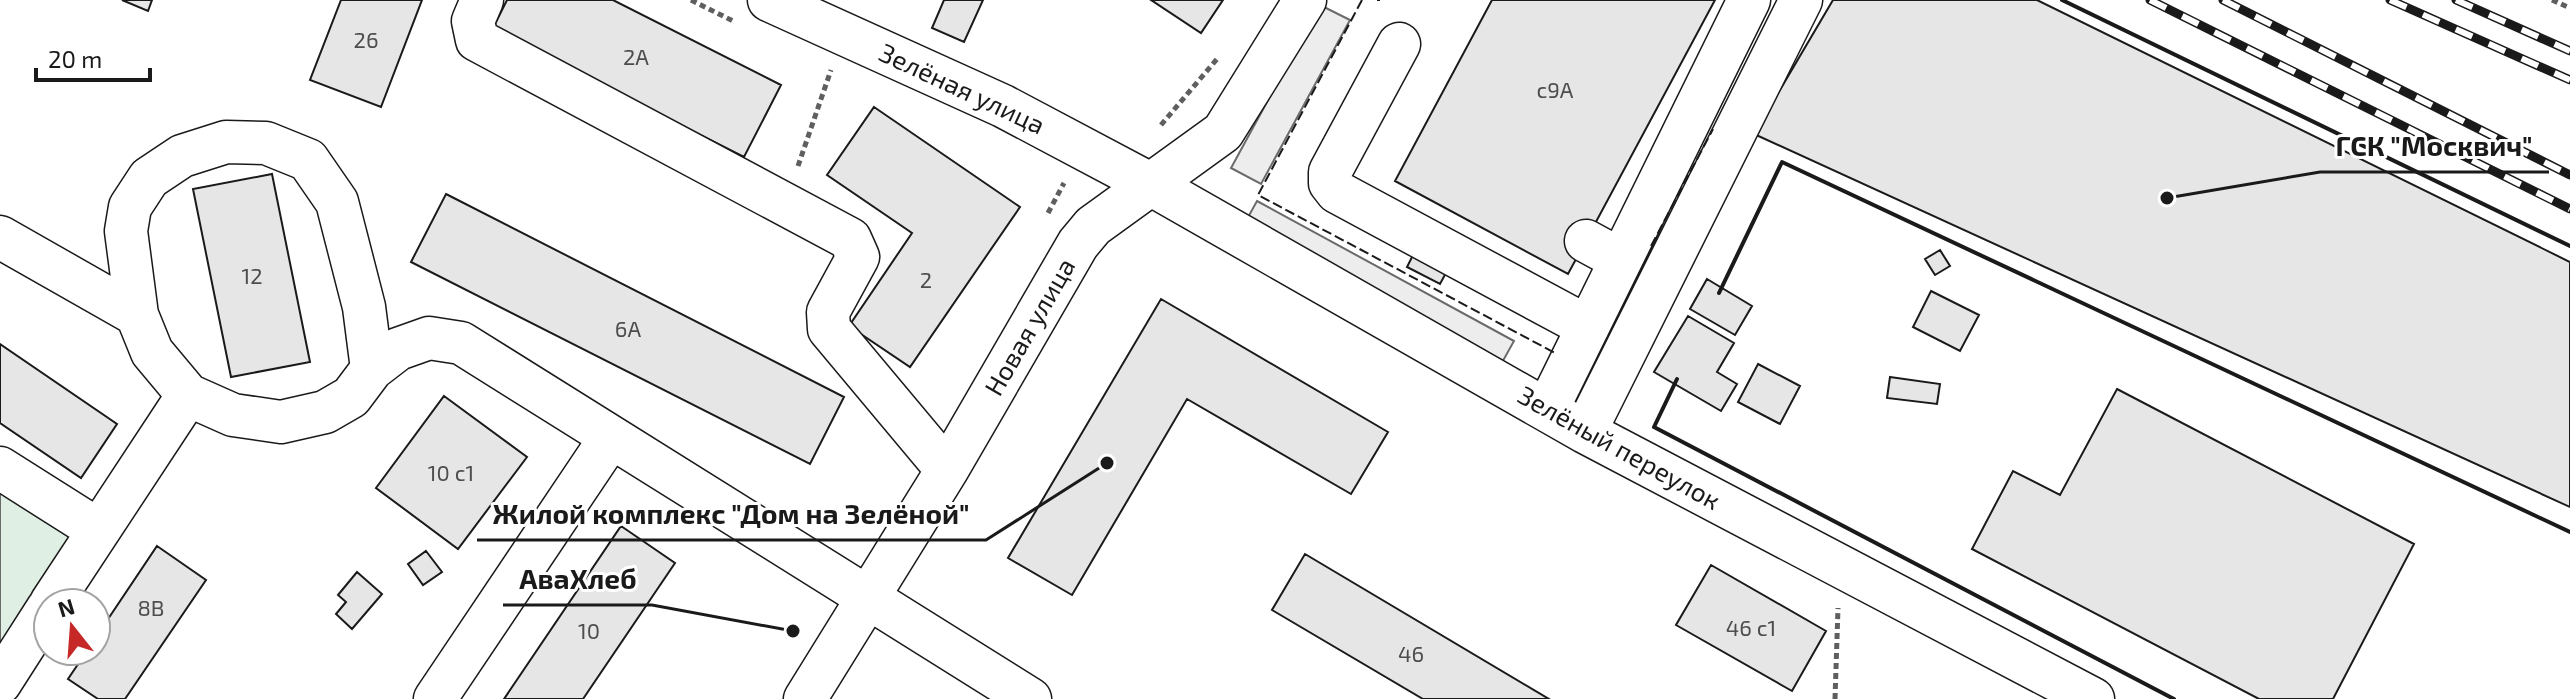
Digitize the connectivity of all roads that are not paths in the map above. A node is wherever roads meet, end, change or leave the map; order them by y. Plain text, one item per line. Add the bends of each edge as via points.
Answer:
1 (482, 0) edge
2 (1305, 0) edge
3 (1749, 0) edge
4 (1801, 0) edge
5 (758, 14) edge
6 (1399, 44) dead end
7 (1152, 185) junction
8 (0, 237) edge
9 (137, 315) junction
10 (1588, 327) junction
11 (372, 369) junction
12 (188, 395) junction
13 (1547, 410) junction
14 (1585, 432) junction
15 (611, 437) junction
16 (0, 468) edge
17 (947, 470) junction
18 (98, 530) junction
19 (61, 587) edge
20 (868, 598) junction
21 (32, 633) edge
22 (0, 683) edge
23 (435, 699) edge
24 (805, 699) edge
25 (1030, 699) edge
26 (2093, 699) edge

1 - 17 street via 473,21 477,40 850,239 858,257 828,312 829,329
2 - 7 street, Новая улица via 1223,132
3 - 10 street via 1603,250
4 - 14 street
5 - 7 street, Зелёная улица via 837,51 1003,106
6 - 10 street via 1330,172 1330,183 1337,192
7 - 13 street, Зелёный переулок
7 - 17 street, Новая улица via 1093,226 1078,244
8 - 9 street
9 - 11 street via 126,231 130,207 149,178 182,156 226,142 266,143 308,160 337,202 364,307
9 - 12 street via 152,352
10 - 13 street
11 - 12 street via 351,397 325,412 281,422 233,415
11 - 15 street via 398,349 429,338 461,343
12 - 18 street
13 - 14 street, Зелёный переулок
14 - 26 street, Зелёный переулок
15 - 20 street
15 - 23 street
16 - 18 street
17 - 20 street, Новая улица
18 - 19 street
20 - 24 street, Новая улица
20 - 25 street
21 - 22 street

